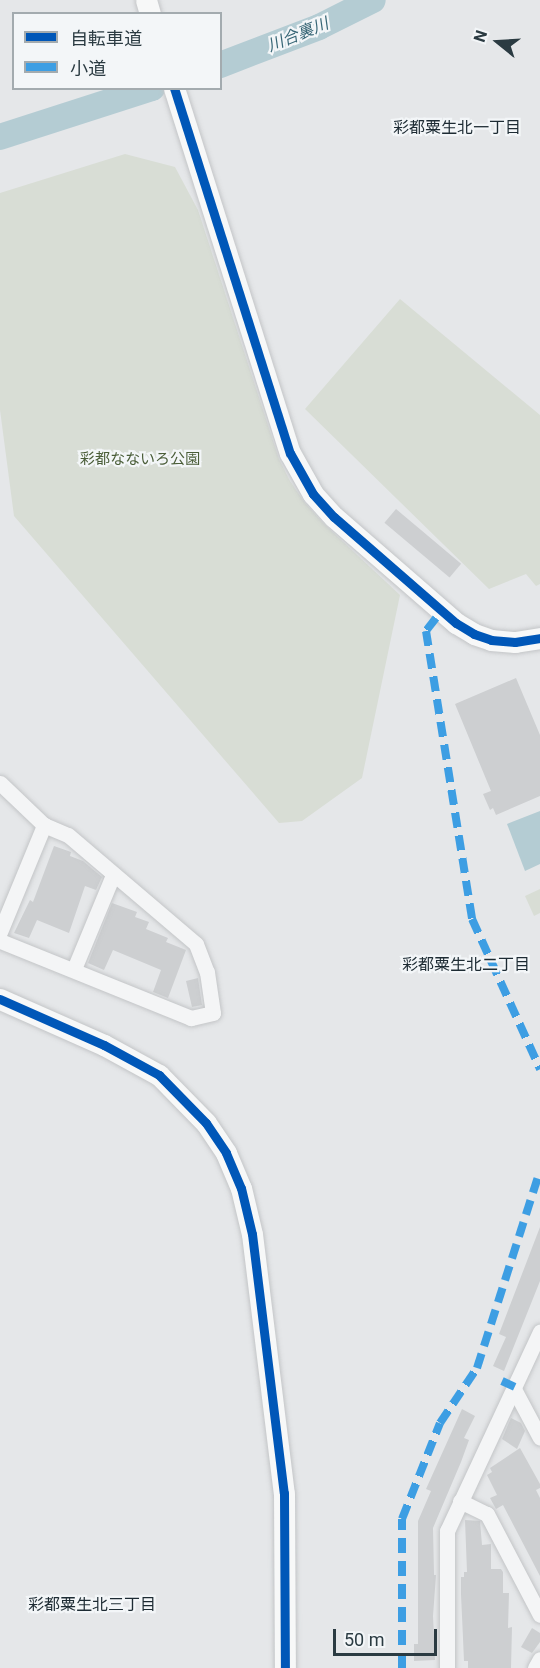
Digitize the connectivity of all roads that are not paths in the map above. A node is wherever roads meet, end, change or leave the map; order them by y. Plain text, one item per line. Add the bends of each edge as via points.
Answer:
1 (175, 90) edge
2 (540, 638) edge
3 (3, 791) edge
4 (44, 825) junction
5 (113, 875) junction
6 (0, 932) edge
7 (0, 941) edge
8 (74, 969) junction
9 (0, 999) edge
10 (540, 1332) edge
11 (514, 1389) junction
12 (540, 1438) edge
13 (460, 1501) junction
14 (540, 1615) edge
15 (540, 1659) edge
16 (285, 1668) edge
17 (447, 1668) edge
18 (535, 1668) edge

1 - 2 street via 290,453 313,494 334,517 456,623 491,639 515,642
3 - 4 street
4 - 5 street via 68,835
4 - 6 street
5 - 8 street
5 - 8 street via 196,944 207,972 213,1013 190,1018
7 - 8 street
9 - 16 street via 104,1045 159,1075 206,1123 226,1153 252,1234 284,1493
10 - 11 street
11 - 12 street
11 - 13 street
13 - 14 street via 487,1514
13 - 17 street via 447,1531
15 - 18 street

